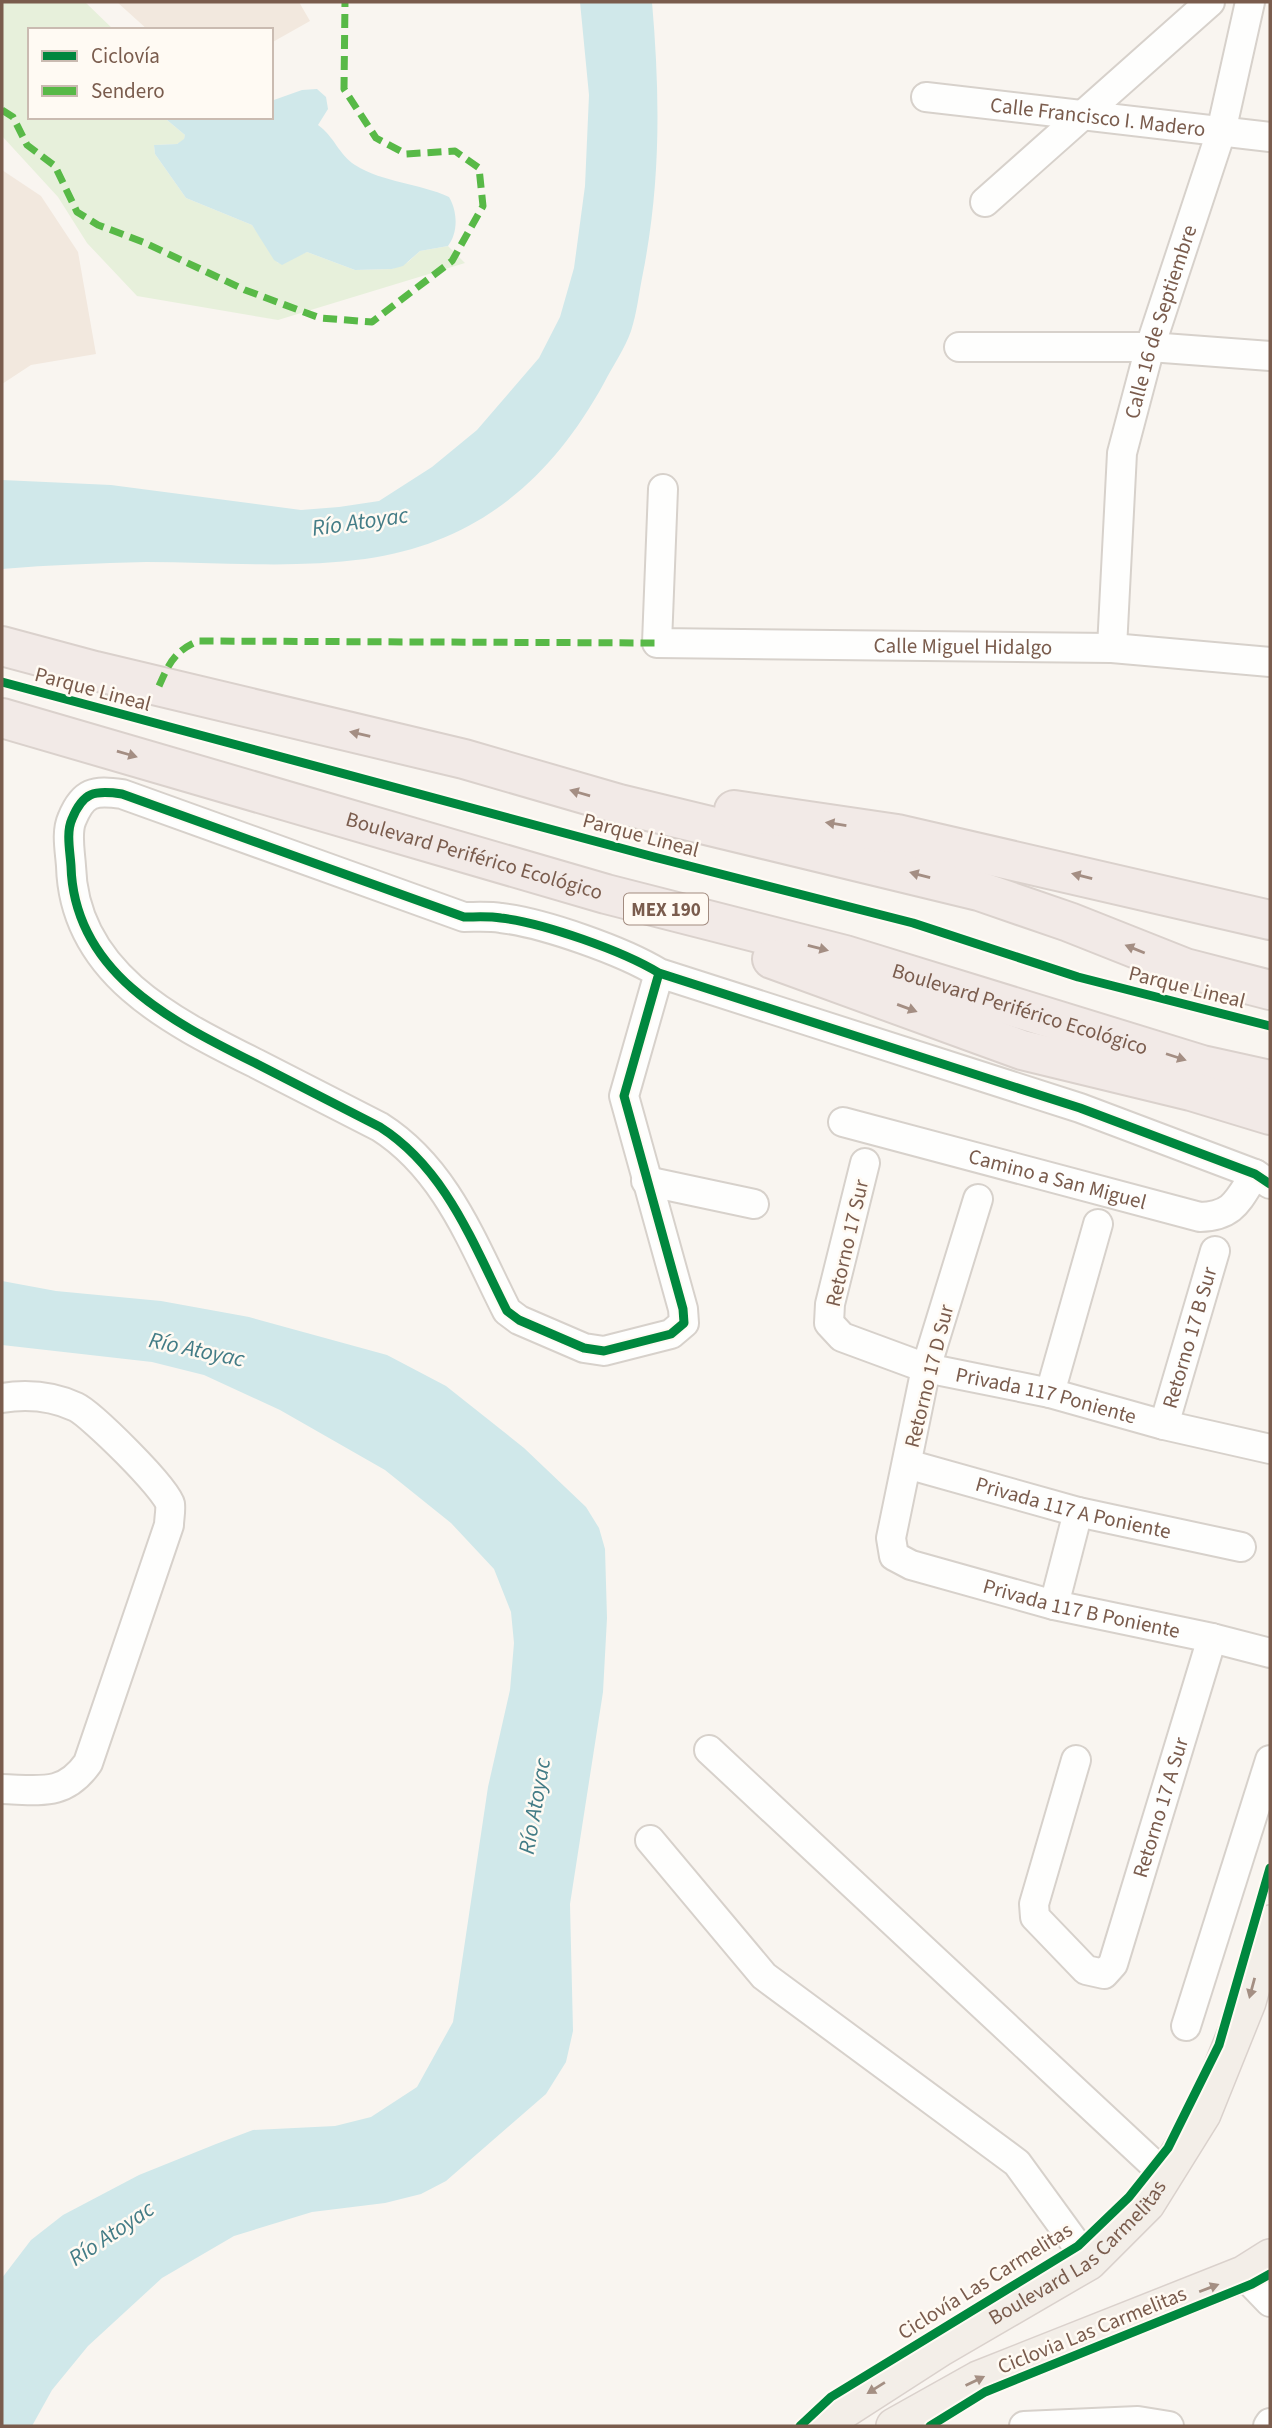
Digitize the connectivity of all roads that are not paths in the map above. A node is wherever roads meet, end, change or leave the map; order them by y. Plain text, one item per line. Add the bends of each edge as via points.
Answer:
1 (1210, 2) edge
2 (1250, 2) edge
3 (926, 97) dead end
4 (1082, 115) junction
5 (1221, 132) junction
6 (1270, 137) edge
7 (985, 202) dead end
8 (959, 347) dead end
9 (1150, 347) junction
10 (1270, 356) edge
11 (663, 489) dead end
12 (2, 646) edge
13 (1112, 648) junction
14 (1270, 662) edge
15 (2, 718) edge
16 (619, 804) junction
17 (1172, 899) junction
18 (1270, 911) edge
19 (1270, 920) edge
20 (659, 973) junction
21 (1270, 990) edge
22 (1270, 1106) edge
23 (843, 1122) dead end
24 (865, 1163) dead end
25 (1263, 1179) edge
26 (646, 1181) junction
27 (978, 1199) dead end
28 (754, 1204) dead end
29 (1098, 1224) dead end
30 (1215, 1251) dead end
31 (829, 1323) joint
32 (926, 1368) junction
33 (1050, 1393) junction
34 (2, 1398) edge
35 (1164, 1426) junction
36 (1270, 1449) edge
37 (907, 1464) junction
38 (1078, 1512) junction
39 (1241, 1547) dead end
40 (894, 1556) joint
41 (1054, 1605) junction
42 (1212, 1638) junction
43 (1270, 1653) edge
44 (709, 1750) dead end
45 (1076, 1760) dead end
46 (1270, 1760) edge
47 (2, 1789) edge
48 (650, 1840) dead end
49 (1270, 1923) edge
50 (1186, 2026) dead end
51 (1166, 2175) junction
52 (1089, 2262) junction
53 (1261, 2266) edge
54 (1270, 2302) edge
55 (941, 2348) junction
56 (941, 2399) junction
57 (820, 2426) edge
58 (894, 2426) edge
59 (1024, 2426) edge
60 (1169, 2426) edge

1 - 4 street
2 - 5 street, Calle 16 de Septiembre
3 - 4 street, Calle Francisco I. Madero
4 - 5 street, Calle Francisco I. Madero
4 - 7 street
5 - 6 street, Calle Francisco I. Madero
5 - 9 street, Calle 16 de Septiembre
8 - 9 street
9 - 10 street
9 - 13 street, Calle 16 de Septiembre via 1122,453
11 - 13 street, Calle Miguel Hidalgo via 657,643
16 -> 12 highway via 464,759
13 - 14 street, Calle Miguel Hidalgo
15 -> 22 highway, Boulevard Periférico Ecológico / MEX 190 via 606,894 845,955 1202,1065
17 -> 16 highway via 897,834 744,811
21 -> 16 highway via 1185,968 979,891
17 - 18 main road
17 - 19 highway
20 - 25 street via 1080,1108
20 - 26 street via 624,1096
20 - 26 street via 632,957 525,923 464,917 122,794 99,791 79,801 69,825 71,883 79,913 93,945 131,988 174,1022 405,1143 446,1192 507,1311 519,1320 584,1348 604,1350 671,1334 684,1323
23 - 25 street, Camino a San Miguel via 1200,1217 1231,1210
24 - 31 street, Retorno 17 Sur
26 - 28 street
27 - 32 street, Retorno 17 D Sur
29 - 33 street
30 - 35 street, Retorno 17 B Sur
31 - 32 street, Privada 117 Poniente via 842,1337
32 - 33 street, Privada 117 Poniente
32 - 37 street, Retorno 17 D Sur
33 - 35 street, Privada 117 Poniente
34 - 47 street via 49,1397 79,1408 158,1483 170,1503 169,1525 89,1763 76,1780 55,1790
35 - 36 street, Privada 117 Poniente
37 - 38 street, Privada 117 A Poniente
37 - 40 street, Retorno 17 D Sur via 891,1538
38 - 39 street, Privada 117 A Poniente
38 - 41 street
40 - 41 street, Privada 117 B Poniente via 911,1565
41 - 42 street, Privada 117 B Poniente
42 - 43 street, Privada 117 B Poniente
42 - 45 street, Retorno 17 A Sur via 1113,1964 1104,1974 1086,1970 1035,1917 1034,1904
44 - 51 street
46 - 50 street
48 - 52 street via 764,1976 1017,2163
49 -> 51 main road, Boulevard Las Carmelitas via 1248,2002 1221,2073 1203,2114
51 - 52 main road, Boulevard Las Carmelitas via 1147,2204
52 - 55 main road, Boulevard Las Carmelitas
53 - 54 street
56 -> 53 main road via 990,2374
55 - 56 main road via 922,2378 930,2393
55 -> 57 main road, Boulevard Las Carmelitas
56 - 58 main road
59 - 60 street via 1138,2421

